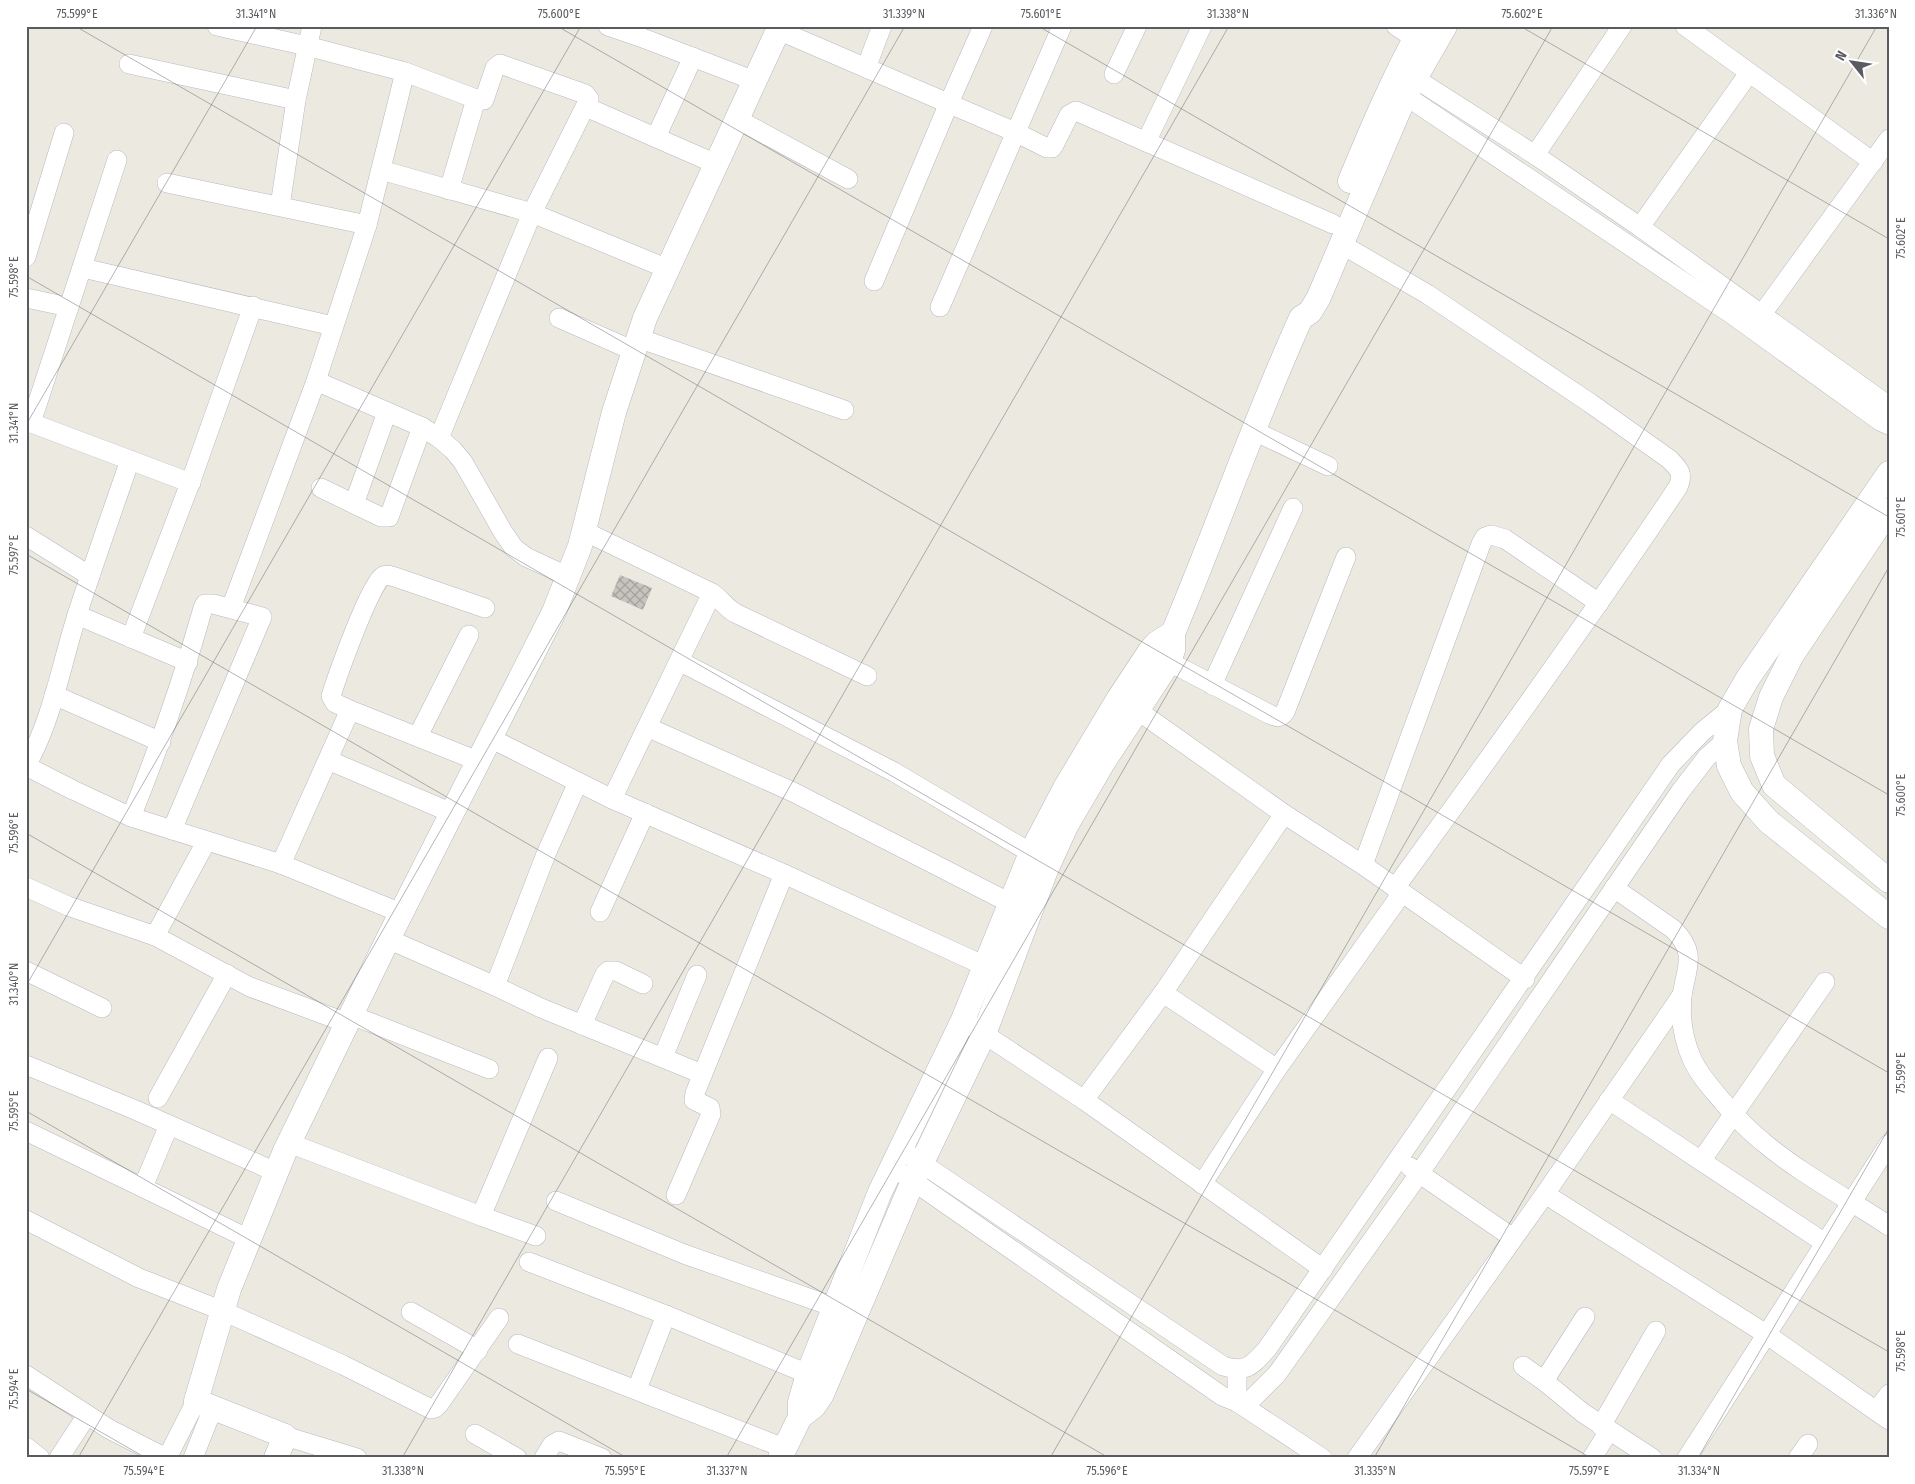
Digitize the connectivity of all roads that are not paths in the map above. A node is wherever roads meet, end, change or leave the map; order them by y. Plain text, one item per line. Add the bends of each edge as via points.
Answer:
1 (217, 26) edge
2 (312, 26) edge
3 (608, 26) edge
4 (882, 26) edge
5 (983, 26) edge
6 (1062, 26) edge
7 (1137, 26) edge
8 (1202, 26) edge
9 (1445, 26) edge
10 (1622, 26) edge
11 (1684, 26) edge
12 (779, 28) edge
13 (1416, 35) edge
14 (307, 46) junction
15 (693, 58) junction
16 (130, 64) dead end
17 (866, 68) junction
18 (406, 72) junction
19 (1749, 72) junction
20 (1114, 74) dead end
21 (754, 81) junction
22 (1403, 82) junction
23 (476, 99) junction
24 (296, 100) junction
25 (948, 103) junction
26 (586, 107) junction
27 (737, 119) junction
28 (1015, 132) junction
29 (64, 133) dead end
30 (656, 137) junction
31 (1889, 139) edge
32 (1146, 142) junction
33 (1534, 155) junction
34 (117, 160) dead end
35 (1873, 162) junction
36 (716, 164) junction
37 (381, 170) junction
38 (848, 179) dead end
39 (167, 184) dead end
40 (449, 190) junction
41 (280, 206) junction
42 (532, 213) junction
43 (367, 226) junction
44 (1640, 227) junction
45 (1337, 234) junction
46 (26, 256) edge
47 (83, 268) junction
48 (668, 269) junction
49 (874, 281) dead end
50 (26, 298) edge
51 (253, 306) junction
52 (940, 307) dead end
53 (69, 308) junction
54 (1762, 314) junction
55 (559, 318) dead end
56 (333, 326) junction
57 (636, 344) junction
58 (316, 381) junction
59 (1889, 406) edge
60 (844, 410) dead end
61 (387, 412) junction
62 (29, 422) edge
63 (1889, 425) edge
64 (422, 428) junction
65 (1254, 431) junction
66 (439, 438) junction
67 (130, 460) junction
68 (1328, 466) dead end
69 (1889, 473) edge
70 (191, 483) junction
71 (321, 488) dead end
72 (354, 504) junction
73 (1293, 508) dead end
74 (1889, 510) edge
75 (584, 531) junction
76 (26, 536) edge
77 (1346, 557) dead end
78 (90, 576) junction
79 (569, 577) junction
80 (712, 593) junction
81 (1600, 603) junction
82 (231, 608) junction
83 (485, 608) dead end
84 (77, 616) junction
85 (469, 635) dead end
86 (131, 638) junction
87 (1159, 657) junction
88 (679, 661) junction
89 (188, 662) junction
90 (867, 676) dead end
91 (1212, 686) junction
92 (54, 695) junction
93 (1730, 709) junction
94 (350, 710) junction
95 (1137, 710) junction
96 (647, 727) junction
97 (418, 736) junction
98 (490, 738) junction
99 (1725, 741) junction
100 (161, 742) junction
101 (1096, 756) junction
102 (328, 760) junction
103 (478, 762) junction
104 (26, 766) edge
105 (578, 782) junction
106 (1073, 793) junction
107 (612, 799) junction
108 (452, 813) junction
109 (645, 813) junction
110 (1284, 814) junction
111 (132, 816) junction
112 (172, 830) junction
113 (206, 842) junction
114 (1031, 853) junction
115 (281, 864) junction
116 (1363, 865) junction
117 (784, 874) junction
118 (1889, 881) edge
119 (26, 887) edge
120 (1614, 888) junction
121 (1398, 890) junction
122 (1010, 903) junction
123 (600, 912) dead end
124 (401, 913) junction
125 (1889, 917) edge
126 (155, 936) junction
127 (388, 939) junction
128 (985, 966) junction
129 (26, 971) edge
130 (227, 974) junction
131 (697, 975) dead end
132 (1524, 979) junction
133 (1825, 982) dead end
134 (643, 984) dead end
135 (496, 986) junction
136 (1163, 993) junction
137 (1682, 995) junction
138 (102, 1008) dead end
139 (349, 1019) junction
140 (963, 1020) junction
141 (582, 1025) junction
142 (984, 1034) junction
143 (663, 1057) junction
144 (548, 1058) dead end
145 (26, 1065) edge
146 (489, 1069) dead end
147 (1277, 1069) junction
148 (702, 1074) junction
149 (158, 1098) dead end
150 (1084, 1100) junction
151 (1610, 1100) junction
152 (1734, 1114) junction
153 (169, 1125) junction
154 (26, 1131) edge
155 (288, 1143) junction
156 (1889, 1144) edge
157 (896, 1158) junction
158 (1399, 1160) junction
159 (1701, 1161) junction
160 (276, 1172) junction
161 (918, 1172) junction
162 (1419, 1174) junction
163 (1202, 1184) junction
164 (143, 1186) junction
165 (1545, 1194) junction
166 (676, 1195) dead end
167 (556, 1201) dead end
168 (1852, 1201) junction
169 (481, 1216) junction
170 (27, 1224) edge
171 (1889, 1226) edge
172 (536, 1236) dead end
173 (1513, 1238) junction
174 (249, 1239) junction
175 (1824, 1243) junction
176 (529, 1262) dead end
177 (1323, 1269) junction
178 (834, 1306) junction
179 (223, 1311) junction
180 (411, 1312) dead end
181 (666, 1315) junction
182 (1585, 1317) dead end
183 (499, 1318) dead end
184 (1656, 1331) dead end
185 (1766, 1334) junction
186 (518, 1344) dead end
187 (478, 1350) junction
188 (1523, 1366) dead end
189 (1237, 1370) junction
190 (808, 1374) junction
191 (26, 1375) edge
192 (1544, 1381) junction
193 (637, 1389) junction
194 (1889, 1394) edge
195 (1238, 1402) junction
196 (205, 1405) junction
197 (87, 1415) junction
198 (1882, 1415) edge
199 (800, 1417) junction
200 (1605, 1429) junction
201 (475, 1434) dead end
202 (285, 1436) junction
203 (26, 1447) edge
204 (782, 1453) edge
205 (40, 1458) edge
206 (59, 1458) edge
207 (167, 1458) edge
208 (193, 1458) edge
209 (276, 1458) edge
210 (357, 1458) edge
211 (517, 1458) edge
212 (544, 1458) edge
213 (602, 1458) edge
214 (1322, 1458) edge
215 (1357, 1458) edge
216 (1592, 1458) edge
217 (1652, 1458) edge
218 (1687, 1458) edge

1 - 14 street
2 - 14 street
3 - 15 street
4 - 17 street
5 - 25 street
6 - 28 street
7 - 20 street
8 - 32 street
9 - 13 street
10 - 33 street
11 - 19 street
12 - 17 street
12 - 21 street
13 - 22 street
14 - 18 street
14 - 24 street
15 - 21 street
15 - 30 street
16 - 24 street
17 - 25 street
18 - 23 street
18 - 37 street
19 - 35 street
19 - 44 street
21 - 27 street
22 - 33 street
22 - 45 street
22 - 63 street
23 - 26 street via 484,100 495,68 500,64 585,94 589,99
23 - 40 street
24 - 41 street
25 - 28 street
25 - 49 street
26 - 30 street
26 - 42 street
27 - 36 street
27 - 38 street
28 - 32 street via 1052,148 1070,113 1076,111
28 - 52 street
29 - 46 street
30 - 36 street
31 - 35 street
32 - 45 street
33 - 44 street
34 - 47 street
35 - 54 street
36 - 48 street
37 - 40 street
37 - 43 street
39 - 41 street
40 - 42 street
41 - 43 street
42 - 48 street
42 - 66 street
43 - 56 street
44 - 54 street
45 - 65 street via 1314,306 1301,318
45 - 81 street via 1590,403 1669,459 1679,471 1682,478 1678,487
47 - 51 street
47 - 53 street
48 - 57 street
50 - 53 street
51 - 56 street
51 - 70 street
53 - 62 street
54 - 59 street
55 - 57 street
56 - 58 street
57 - 60 street
57 - 75 street via 614,412
58 - 61 street
58 - 82 street
61 - 64 street
61 - 72 street
62 - 67 street
64 - 66 street
64 - 72 street via 389,517 381,517
65 - 68 street
65 - 87 street via 1173,634 1157,643
66 - 79 street via 463,462 514,548
67 - 70 street
67 - 78 street
69 - 93 street
70 - 86 street
71 - 72 street
73 - 91 street
74 - 118 street via 1792,655 1771,697 1761,729 1762,756 1774,785
75 - 79 street
75 - 80 street
76 - 78 street
77 - 91 street via 1282,716 1274,716
78 - 84 street
79 - 98 street
80 - 88 street
80 - 90 street via 734,613
81 - 116 street via 1504,539 1491,535 1485,537
81 - 121 street
82 - 89 street via 205,604
82 - 112 street via 262,617
83 - 94 street via 395,577 382,576 350,644 331,696 335,703
84 - 86 street
84 - 92 street
85 - 97 street
86 - 89 street
87 - 91 street
87 - 95 street
87 - 101 street
88 - 96 street
88 - 114 street via 894,772
89 - 100 street
92 - 100 street
92 - 104 street via 36,748
93 - 99 street
93 - 132 street via 1671,764
94 - 97 street
94 - 102 street
95 - 101 street
95 - 110 street
96 - 107 street
96 - 122 street via 793,792
97 - 103 street
98 - 103 street
98 - 105 street
99 - 120 street via 1695,772
99 - 125 street via 1729,766 1742,792 1769,822
100 - 111 street
101 - 106 street
102 - 108 street
102 - 115 street
103 - 108 street
104 - 111 street
105 - 107 street
105 - 135 street via 546,854
106 - 114 street
106 - 142 street
107 - 109 street
108 - 124 street
109 - 117 street
109 - 123 street
110 - 116 street
110 - 136 street
111 - 112 street
112 - 113 street
113 - 115 street
113 - 126 street
114 - 122 street
115 - 124 street
116 - 121 street
117 - 128 street
117 - 148 street
119 - 126 street via 68,906
120 - 137 street via 1681,937 1689,960
120 - 162 street
121 - 132 street
121 - 147 street
122 - 128 street
124 - 127 street
126 - 130 street
127 - 135 street
127 - 139 street
128 - 140 street
129 - 138 street
130 - 139 street via 269,995
130 - 149 street
131 - 143 street
132 - 158 street
133 - 152 street
134 - 141 street via 616,971 608,971
135 - 141 street
136 - 147 street
136 - 150 street
137 - 151 street
137 - 152 street via 1681,1018 1692,1059
139 - 146 street
139 - 155 street
140 - 142 street
140 - 157 street
141 - 143 street
142 - 150 street
142 - 161 street
143 - 148 street
144 - 169 street
145 - 153 street
147 - 163 street
148 - 166 street via 694,1100 710,1108 711,1114
150 - 163 street
151 - 159 street
151 - 165 street
152 - 159 street
152 - 168 street via 1781,1156
153 - 160 street
153 - 164 street
154 - 164 street
155 - 160 street
155 - 169 street
156 - 168 street
157 - 161 street
157 - 178 street
158 - 162 street
158 - 177 street
159 - 175 street
160 - 174 street
161 - 189 street via 1223,1366
161 - 195 street via 1222,1396
161 - 199 street via 822,1394 814,1406
162 - 173 street
162 - 195 street via 1277,1374 1251,1400
163 - 177 street
164 - 174 street
165 - 173 street
165 - 185 street
167 - 178 street via 684,1254
168 - 171 street
168 - 175 street
169 - 172 street
170 - 179 street via 139,1278
173 - 215 street
174 - 179 street
175 - 185 street
176 - 181 street
177 - 189 street via 1267,1349 1252,1364
178 - 190 street
179 - 187 street via 431,1409 439,1404
179 - 196 street
180 - 187 street
181 - 190 street
181 - 193 street
182 - 192 street
183 - 187 street
184 - 200 street
185 - 198 street
185 - 218 street
186 - 193 street
188 - 192 street
189 - 195 street
190 - 199 street via 800,1402
191 - 197 street
192 - 200 street
193 - 204 street
194 - 198 street
195 - 214 street
196 - 202 street
196 - 207 street
196 - 208 street
197 - 206 street
197 - 207 street
199 - 204 street
200 - 216 street
200 - 217 street
201 - 211 street
202 - 209 street
202 - 210 street
203 - 205 street
212 - 213 street via 552,1444 559,1441

